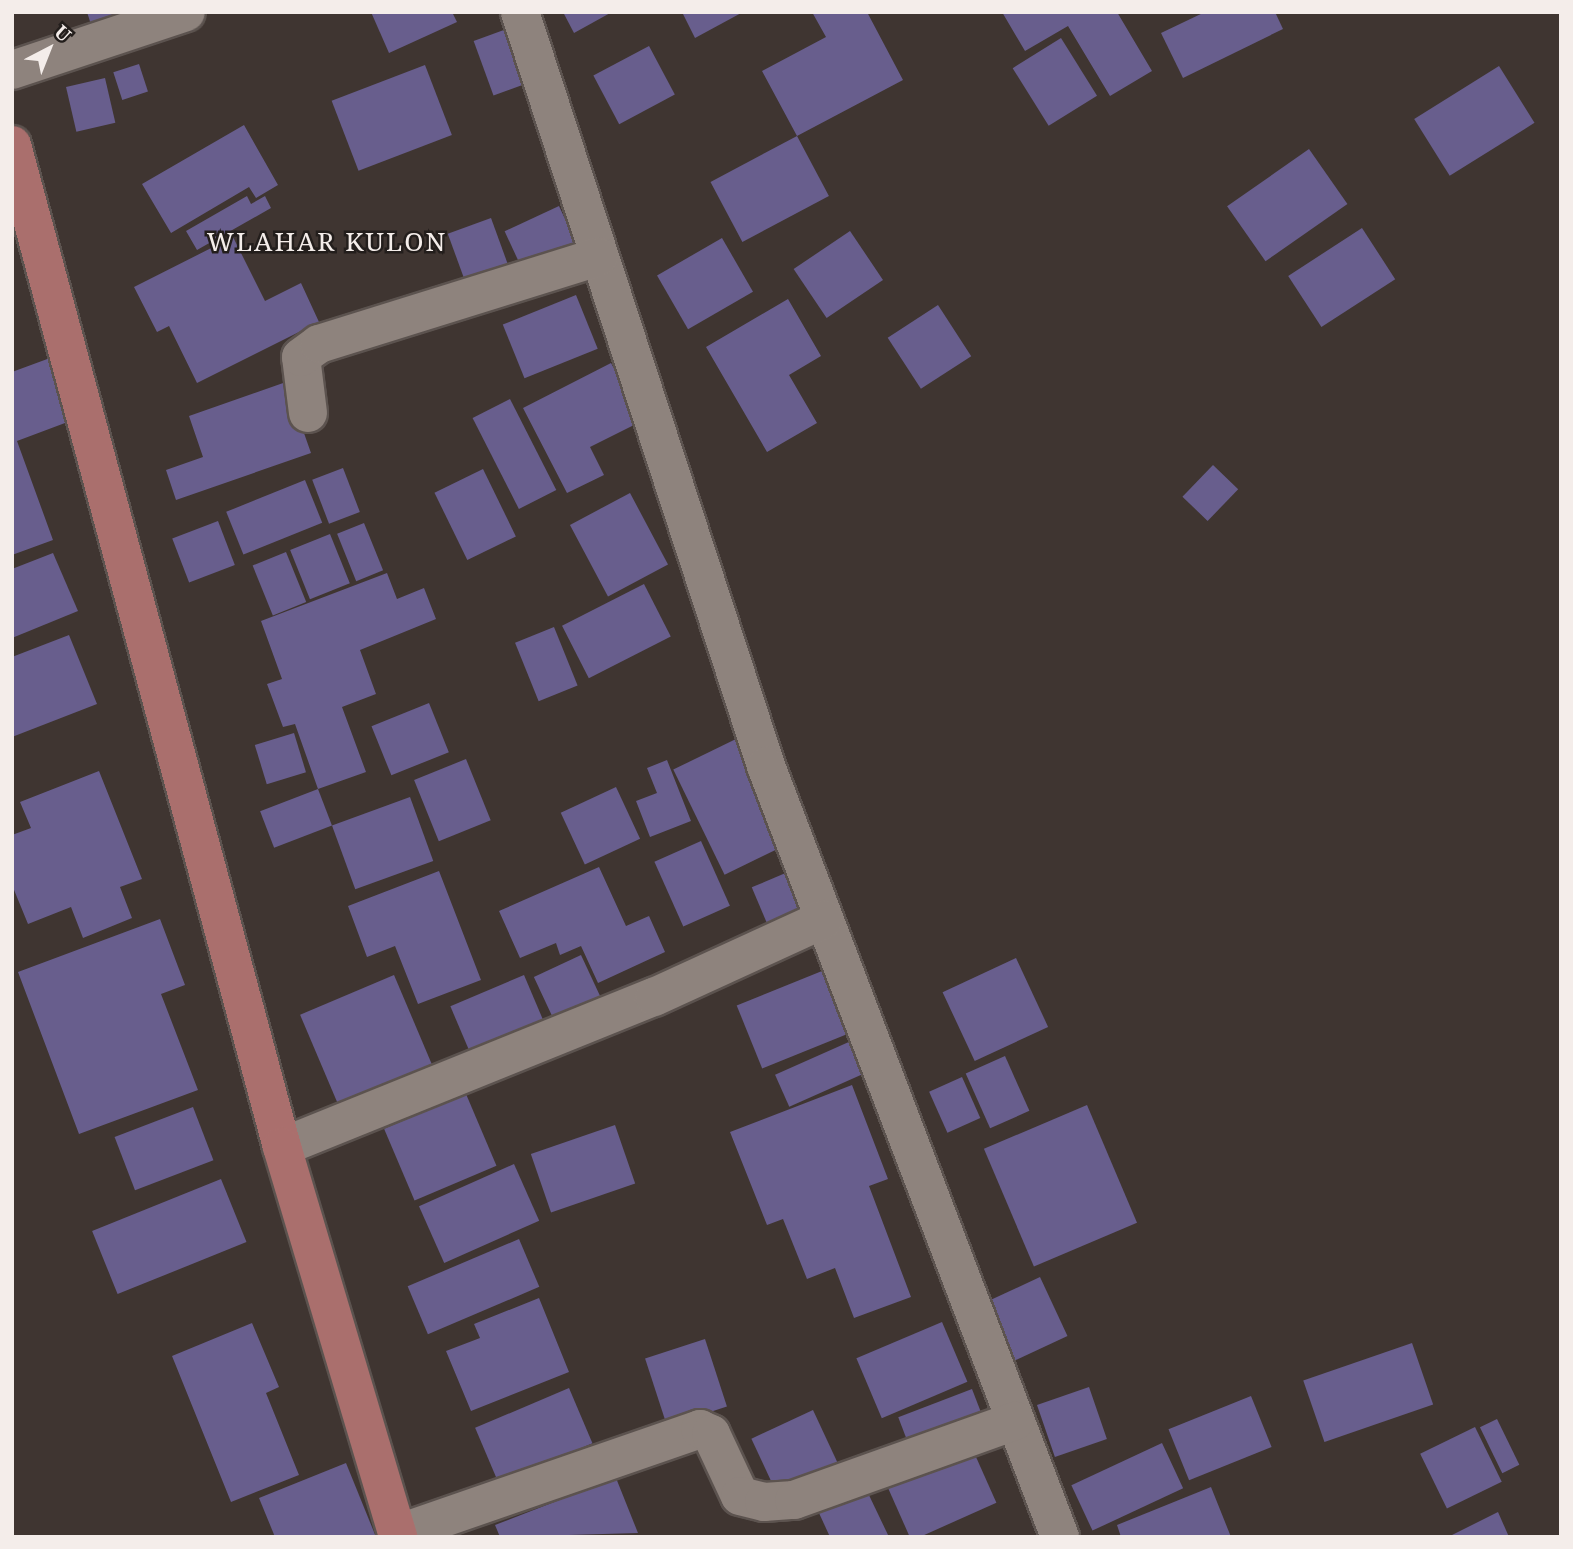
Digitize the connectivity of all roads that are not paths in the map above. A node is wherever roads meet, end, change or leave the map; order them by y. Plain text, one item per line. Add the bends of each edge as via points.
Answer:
1 (186, 12) edge
2 (520, 12) edge
3 (12, 70) edge
4 (12, 145) edge
5 (599, 257) junction
6 (308, 413) dead end
7 (824, 919) junction
8 (282, 1147) junction
9 (1016, 1421) junction
10 (398, 1535) edge
11 (1060, 1537) edge

1 - 3 street
2 - 5 street
4 - 8 main road
5 - 6 street via 319,344 301,357
5 - 7 street via 766,766
7 - 8 street via 654,997
7 - 9 street
8 - 10 main road
9 - 10 street via 794,1500 764,1502 740,1496 711,1434 700,1429
9 - 11 street

